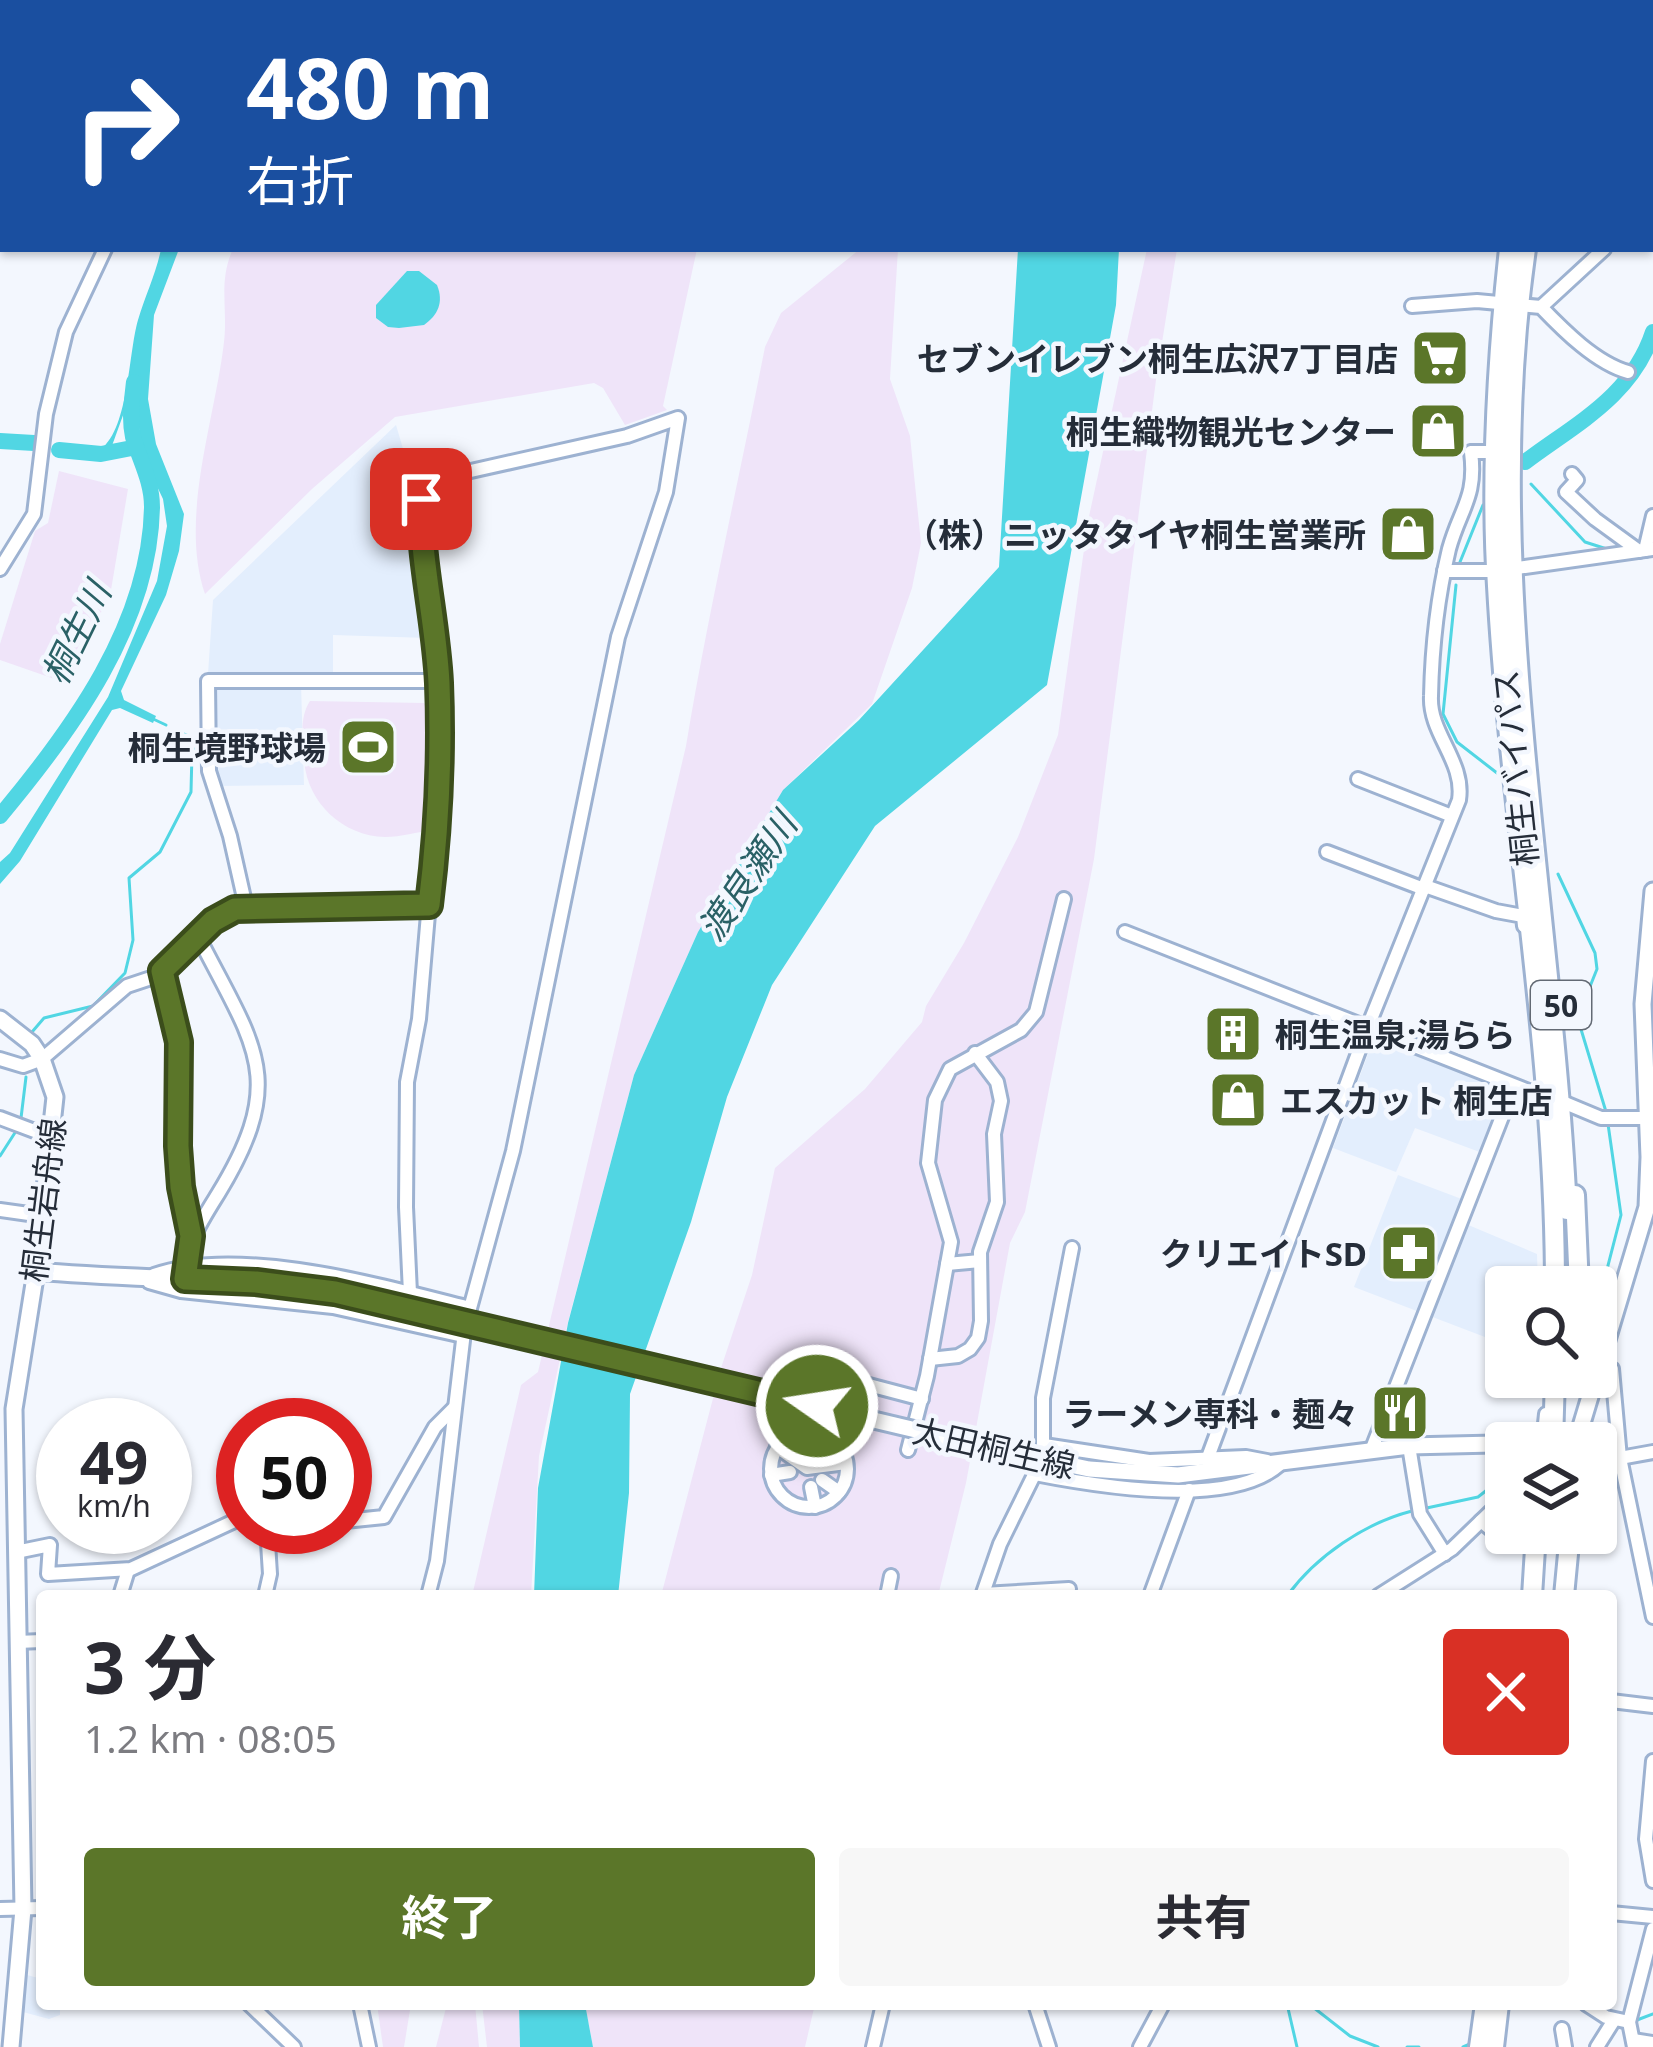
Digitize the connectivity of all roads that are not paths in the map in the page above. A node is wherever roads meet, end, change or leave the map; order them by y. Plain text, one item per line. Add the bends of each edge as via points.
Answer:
1 (104, 252) edge
2 (1509, 252) edge
3 (1525, 252) edge
4 (1601, 252) edge
5 (1511, 304) junction
6 (1412, 305) dead end
7 (1541, 307) junction
8 (1628, 372) dead end
9 (1495, 452) junction
10 (1572, 474) dead end
11 (1653, 516) edge
12 (1646, 550) edge
13 (0, 569) edge
14 (1505, 570) junction
15 (1444, 571) junction
16 (439, 681) junction
17 (1524, 726) junction
18 (1515, 774) junction
19 (1358, 779) dead end
20 (1452, 816) junction
21 (1327, 852) dead end
22 (1424, 887) junction
23 (1653, 891) edge
24 (1064, 899) dead end
25 (429, 905) junction
26 (246, 907) junction
27 (1522, 916) junction
28 (1125, 932) dead end
29 (198, 936) junction
30 (162, 971) junction
31 (0, 1019) edge
32 (1367, 1029) junction
33 (975, 1053) junction
34 (0, 1059) edge
35 (42, 1059) junction
36 (1514, 1086) junction
37 (1539, 1095) junction
38 (1568, 1105) junction
39 (0, 1118) edge
40 (1650, 1118) edge
41 (53, 1138) junction
42 (0, 1210) edge
43 (1561, 1213) junction
44 (43, 1216) junction
45 (191, 1236) junction
46 (1072, 1248) dead end
47 (980, 1261) junction
48 (947, 1264) junction
49 (1551, 1266) edge
50 (1555, 1266) edge
51 (1565, 1266) edge
52 (1578, 1266) edge
53 (36, 1271) junction
54 (185, 1278) junction
55 (410, 1293) junction
56 (1617, 1307) edge
57 (469, 1332) junction
58 (930, 1359) junction
59 (866, 1384) dead end
60 (1615, 1398) edge
61 (922, 1399) junction
62 (7, 1406) edge
63 (454, 1408) junction
64 (1485, 1444) edge
65 (1409, 1446) junction
66 (778, 1447) junction
67 (908, 1450) dead end
68 (1371, 1451) junction
69 (1653, 1452) edge
70 (1620, 1458) junction
71 (1207, 1460) junction
72 (847, 1463) junction
73 (1279, 1466) junction
74 (771, 1475) junction
75 (805, 1481) junction
76 (1190, 1490) junction
77 (839, 1492) junction
78 (786, 1501) junction
79 (814, 1507) junction
80 (1485, 1517) edge
81 (372, 1518) edge
82 (1481, 1521) junction
83 (1485, 1524) edge
84 (216, 1529) edge
85 (16, 1552) junction
86 (269, 1554) edge
87 (1444, 1554) junction
88 (1531, 1554) edge
89 (1547, 1554) edge
90 (1564, 1554) edge
91 (128, 1570) junction
92 (891, 1576) dead end
93 (1069, 1589) dead end
94 (8, 1590) edge
95 (122, 1590) edge
96 (266, 1590) edge
97 (430, 1590) edge
98 (888, 1590) edge
99 (984, 1590) edge
100 (1054, 1590) edge
101 (1152, 1590) edge
102 (1387, 1590) edge
103 (1532, 1590) edge
104 (1544, 1590) edge
105 (1561, 1590) edge
106 (1653, 1617) edge
107 (36, 1641) edge
108 (17, 1642) junction
109 (1617, 1702) edge
110 (1653, 1706) edge
111 (1653, 1761) edge
112 (1653, 1881) edge
113 (36, 1908) edge
114 (0, 1909) edge
115 (23, 1909) junction
116 (1617, 1914) edge
117 (1653, 1917) edge
118 (1653, 1929) edge
119 (255, 2010) edge
120 (361, 2010) edge
121 (882, 2010) edge
122 (1037, 2010) edge
123 (1160, 2010) edge
124 (1496, 2010) edge
125 (1497, 2010) edge
126 (1598, 2010) edge
127 (1621, 2021) junction
128 (1562, 2029) dead end
129 (1634, 2043) edge
130 (1653, 2043) edge
131 (1598, 2046) edge
132 (11, 2047) edge
133 (295, 2047) edge
134 (369, 2047) edge
135 (873, 2047) edge
136 (1049, 2047) edge
137 (1140, 2047) edge
138 (1479, 2047) edge
139 (1494, 2047) edge
140 (1564, 2047) edge

1 - 13 street via 65,332 43,414 34,514
2 - 5 highway, 桐生バイパス / 50
3 - 5 highway, 桐生バイパス / 50
4 - 7 street
5 - 6 street
5 - 7 street
5 - 9 highway, 桐生バイパス / 50
5 - 14 highway, 桐生バイパス / 50
7 - 8 street
9 - 14 highway, 桐生バイパス / 50
9 - 15 street via 1471,452 1472,494
10 - 12 street via 1577,480 1566,491
11 - 12 street
12 - 14 street
14 - 15 street
14 - 17 highway, 桐生バイパス / 50
14 - 18 highway, 桐生バイパス / 50
15 - 20 street via 1430,702 1459,773
16 - 25 street
16 - 26 street via 208,681 208,771
16 - 55 street via 421,528 429,490 452,476 678,418 666,492 618,637 513,1151 470,1310
17 - 38 highway, 50 via 1548,872
17 - 43 highway, 桐生バイパス / 50 via 1552,990
18 - 27 highway, 50
18 - 43 highway, 桐生バイパス / 50
19 - 20 street
20 - 22 street
21 - 22 street
22 - 27 street
22 - 32 street
23 - 40 main road via 1642,1004
24 - 33 street via 1036,1012 1021,1030
25 - 26 street
25 - 55 street via 407,1082
26 - 29 street
27 - 37 street
28 - 32 street
29 - 30 street
29 - 45 street via 251,1041 258,1106 236,1164
30 - 35 street via 127,986
30 - 45 street via 179,1042 180,1167
31 - 35 main road
32 - 36 street
32 - 71 street
33 - 47 street via 997,1082 1000,1101 997,1202
33 - 48 street via 941,1082 929,1134 929,1173 950,1232
34 - 35 street via 23,1066
35 - 41 main road, 桐生岩舟線 via 55,1097
36 - 37 street
36 - 68 street
37 - 49 street
38 - 40 street via 1606,1119
38 - 52 highway, 50
39 - 41 street
40 - 56 main road via 1647,1207
41 - 44 main road, 桐生岩舟線
42 - 44 street
43 - 50 highway, 桐生バイパス / 50
43 - 51 highway, 桐生バイパス / 50
44 - 53 main road, 桐生岩舟線
45 - 54 street
46 - 71 street via 1043,1398 1043,1447
47 - 48 street
47 - 58 street via 978,1338 958,1356
48 - 58 street
53 - 54 main road, 太田桐生線
53 - 62 main road, 桐生岩舟線
54 - 55 street via 204,1265 302,1272
54 - 57 street
54 - 57 main road, 太田桐生線, bridge via 335,1292
57 - 63 street
57 - 73 main road, 太田桐生線, bridge via 503,1332 1089,1469 1217,1473
58 - 61 street
59 - 61 street
60 - 70 street
61 - 67 street
62 - 85 main road, 桐生岩舟線
63 - 81 street via 384,1516
63 - 97 street
64 - 65 main road, 太田桐生線
65 - 68 main road, 太田桐生線
65 - 87 street via 1419,1510
66 - 72 street via 807,1468
66 - 72 street via 795,1433 818,1432 837,1443
66 - 74 street
68 - 73 main road, 太田桐生線
69 - 70 street
70 - 106 street
71 - 73 street via 1246,1456
72 - 77 street
73 - 76 street via 1248,1483
74 - 75 street
74 - 78 street
75 - 77 street
75 - 78 street
75 - 79 street
76 - 99 street via 1122,1488 1036,1471
76 - 101 street
77 - 79 street
78 - 79 street
80 - 82 street
82 - 83 street
82 - 87 street
84 - 91 street
85 - 91 street via 50,1545 48,1574
85 - 94 main road, 桐生岩舟線
86 - 96 street
87 - 102 street
88 - 103 highway
89 - 104 highway
90 - 105 highway
91 - 95 street
92 - 98 street
93 - 100 street
94 - 108 main road, 桐生岩舟線
107 - 108 street
108 - 115 main road, 桐生岩舟線
109 - 110 street
111 - 112 street via 1646,1839
113 - 115 street
114 - 115 street
115 - 132 main road, 桐生岩舟線
116 - 117 street
118 - 127 street
119 - 133 street
120 - 134 street
121 - 135 street
122 - 136 street
123 - 137 street
124 - 138 highway
125 - 139 highway
126 - 127 street
127 - 129 street
127 - 131 street
128 - 140 street
129 - 130 street

